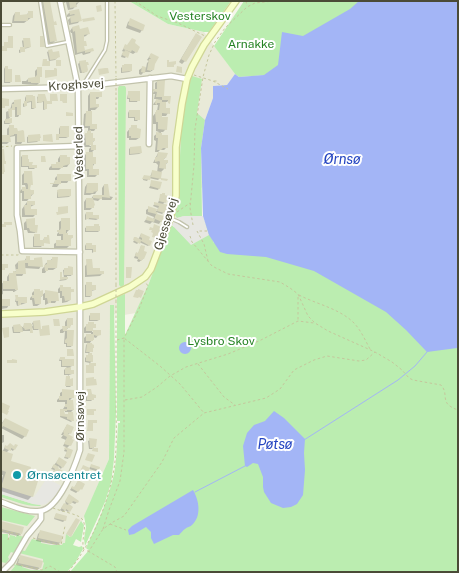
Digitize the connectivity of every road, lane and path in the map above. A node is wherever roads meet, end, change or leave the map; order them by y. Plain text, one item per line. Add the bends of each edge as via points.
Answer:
1 (40, 1) edge
2 (60, 1) edge
3 (107, 1) edge
4 (115, 1) edge
5 (135, 1) edge
6 (236, 1) edge
7 (246, 1) edge
8 (274, 1) edge
9 (256, 2) edge
10 (247, 7) junction
11 (10, 25) dead end
12 (1, 26) edge
13 (208, 39) junction
14 (68, 41) junction
15 (188, 76) junction
16 (203, 77) junction
17 (150, 78) junction
18 (213, 81) junction
19 (218, 81) dead end
20 (80, 87) junction
21 (1, 89) edge
22 (228, 89) dead end
23 (149, 144) dead end
24 (79, 146) junction
25 (1, 147) edge
26 (17, 148) junction
27 (191, 202) junction
28 (171, 216) junction
29 (193, 225) dead end
30 (187, 227) dead end
31 (207, 231) dead end
32 (190, 236) dead end
33 (22, 251) junction
34 (80, 252) junction
35 (1, 255) edge
36 (208, 262) junction
37 (146, 283) dead end
38 (298, 294) junction
39 (80, 307) junction
40 (1, 314) edge
41 (298, 321) junction
42 (315, 323) junction
43 (124, 338) junction
44 (116, 340) junction
45 (371, 350) junction
46 (375, 352) junction
47 (197, 364) junction
48 (170, 376) junction
49 (125, 400) junction
50 (236, 406) junction
51 (458, 410) edge
52 (204, 413) junction
53 (1, 502) edge
54 (50, 507) junction
55 (41, 511) junction
56 (110, 524) junction
57 (65, 526) dead end
58 (103, 529) junction
59 (1, 530) edge
60 (126, 530) dead end
61 (10, 532) junction
62 (27, 536) junction
63 (8, 540) dead end
64 (85, 550) junction
65 (12, 562) junction
66 (2, 572) edge
67 (60, 572) edge
68 (68, 572) edge
69 (117, 572) edge

1 - 14 lane via 47,46
2 - 14 street, Vesterled
3 - 20 lane via 105,50
4 - 44 path, bridge
5 - 13 path via 157,16
6 - 13 street, Gjessøvej
7 - 10 path
8 - 9 path
9 - 10 path
10 - 16 path via 215,42
11 - 12 lane
13 - 15 street, Gjessøvej
14 - 20 street, Vesterled
15 - 16 path
15 - 17 street, Kroghsvej
15 - 28 street, Gjessøvej via 178,135 176,196
16 - 18 path
16 - 27 path via 195,129
17 - 20 street, Kroghsvej
17 - 23 street
18 - 19 path
18 - 22 path
20 - 21 street, Kroghsvej
20 - 24 street, Vesterled
24 - 26 street
24 - 34 street, Vesterled
25 - 26 path
26 - 33 street via 17,215
27 - 28 path
27 - 29 path
28 - 30 lane
28 - 39 street, Gjessøvej via 145,277 113,295
31 - 36 path via 197,231
32 - 36 path
33 - 34 street
33 - 35 path via 18,255
34 - 39 street, Vesterled
36 - 38 path via 228,274 280,282
37 - 43 path via 148,286 139,309
38 - 41 path
38 - 42 path
38 - 45 path via 344,315 354,323
39 - 40 street, Gjessøvej
39 - 54 street, Ørnsøvej via 80,450 65,486
41 - 42 path
41 - 47 path via 252,344
42 - 45 path
43 - 44 path
43 - 48 path
43 - 49 path
44 - 64 path via 116,449 112,479
45 - 46 path
46 - 50 path via 366,360 359,361 327,356 314,360 294,370 280,388 266,398
46 - 51 path via 409,378 441,385 447,403
47 - 48 path
47 - 50 path via 224,397
48 - 49 path via 142,397
48 - 52 path
49 - 58 path via 120,481
50 - 52 path
52 - 56 path via 174,438 162,462 124,516
53 - 55 street via 29,511
54 - 55 street
54 - 64 path via 81,517 85,528 82,540
55 - 62 street via 41,519
56 - 58 path
56 - 60 path
57 - 62 path via 61,545
58 - 64 path via 92,548
59 - 61 path
61 - 62 path
61 - 63 path
62 - 65 street
64 - 68 path
64 - 69 path via 115,567
65 - 66 street
65 - 67 path via 42,570 50,566

